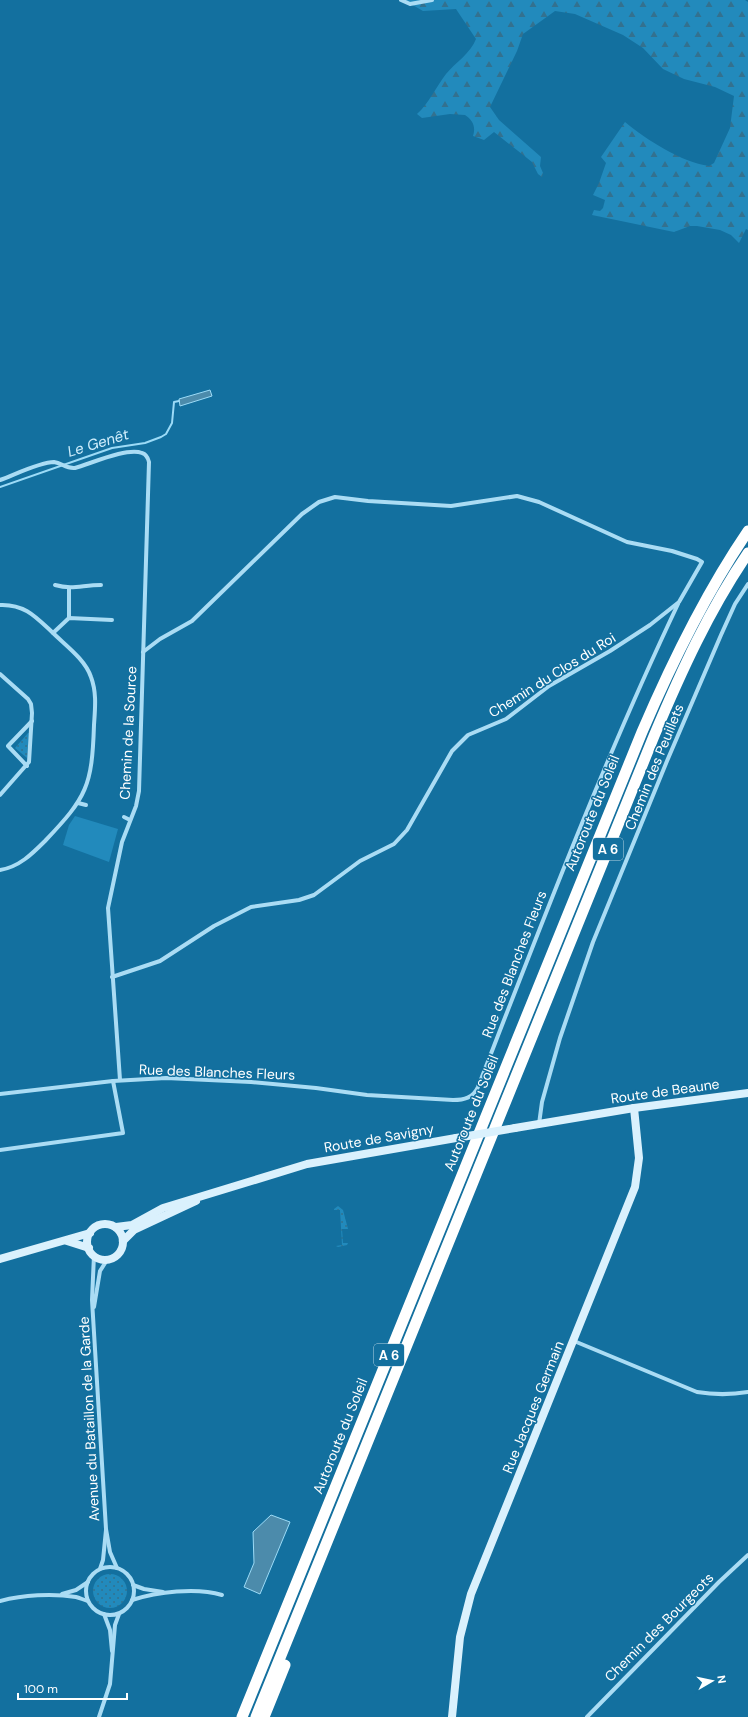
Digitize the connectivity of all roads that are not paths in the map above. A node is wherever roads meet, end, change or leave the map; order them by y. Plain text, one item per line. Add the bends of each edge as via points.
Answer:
1 (401, 0) edge
2 (432, 0) edge
3 (0, 480) edge
4 (748, 531) edge
5 (748, 553) edge
6 (748, 584) edge
7 (55, 585) dead end
8 (100, 585) dead end
9 (69, 589) junction
10 (679, 602) junction
11 (0, 605) edge
12 (69, 618) junction
13 (112, 620) dead end
14 (53, 633) junction
15 (143, 652) junction
16 (0, 674) edge
17 (32, 720) junction
18 (27, 766) junction
19 (0, 795) edge
20 (78, 803) junction
21 (86, 806) dead end
22 (124, 817) dead end
23 (130, 820) junction
24 (0, 870) edge
25 (112, 977) junction
26 (120, 1080) junction
27 (113, 1081) junction
28 (748, 1093) edge
29 (0, 1094) edge
30 (634, 1108) junction
31 (585, 1116) joint
32 (539, 1124) junction
33 (0, 1150) edge
34 (152, 1214) junction
35 (116, 1228) junction
36 (90, 1233) junction
37 (65, 1241) junction
38 (123, 1241) junction
39 (89, 1248) junction
40 (94, 1255) junction
41 (0, 1259) edge
42 (107, 1260) junction
43 (94, 1308) junction
44 (574, 1341) junction
45 (748, 1392) edge
46 (106, 1529) junction
47 (748, 1555) edge
48 (117, 1568) junction
49 (100, 1569) junction
50 (313, 1576) junction
51 (88, 1582) junction
52 (133, 1585) junction
53 (163, 1592) junction
54 (58, 1595) junction
55 (222, 1595) dead end
56 (132, 1600) junction
57 (0, 1601) edge
58 (88, 1601) junction
59 (104, 1614) junction
60 (119, 1614) junction
61 (113, 1652) junction
62 (99, 1717) edge
63 (242, 1717) edge
64 (256, 1717) edge
65 (264, 1717) edge
66 (452, 1717) edge
67 (587, 1717) edge

1 - 2 street via 410,4
3 - 15 street, Chemin de la Source via 48,463 56,462 66,468 75,468 131,452 141,452 145,455 150,466
4 - 63 highway, Autoroute du Soleil / A 6 via 698,612 642,732
5 - 50 highway, Autoroute du Soleil / A 6 via 702,630 657,728
6 - 32 street, Chemin des Peuillets via 735,604 721,635 593,942 572,1000 548,1082
7 - 9 street
8 - 9 street
9 - 12 street
10 - 15 street, Chemin du Clos du Roi via 702,562 666,550 627,542 538,502 517,496 451,506 368,501 335,496 319,502 302,514 192,621
10 - 25 street, Chemin du Clos du Roi via 633,636 549,686 506,719 473,732 462,740 452,751 407,830 394,844 360,861 314,895 246,909 214,926 160,961
10 - 26 street, Rue des Blanches Fleurs via 598,782 473,1095 467,1099 452,1100 367,1095 251,1082 166,1078
11 - 14 street via 19,606 39,619
12 - 13 street
12 - 14 street
14 - 20 street via 85,665 94,687 92,764 86,789
15 - 23 street, Chemin de la Source via 139,791
16 - 17 street via 28,699 31,704
17 - 18 street
17 - 18 street via 8,746
18 - 19 street
20 - 21 street
20 - 24 street via 27,858
22 - 23 street
23 - 25 street, Chemin de la Source via 122,842 108,908
25 - 26 street, Chemin de la Source
26 - 27 street, Rue des Blanches Fleurs
27 - 29 street, Rue des Blanches Fleurs
27 - 33 street via 123,1133
28 - 30 main road, Route de Beaune
30 - 31 main road, Route de Beaune
30 - 44 main road, Rue Jacques Germain via 639,1158 637,1179
31 - 32 main road, Route de Savigny
32 - 34 main road, Route de Savigny, bridge via 319,1161 194,1198
34 - 35 main road, Route de Savigny via 132,1225
34 - 38 main road, Route de Savigny
35 - 36 main road via 101,1224
35 - 38 main road
36 - 37 main road
36 - 39 main road
37 - 39 main road
37 - 41 main road
38 - 42 main road via 119,1254
39 - 40 main road
40 - 42 main road
40 - 43 street, Avenue du Bataillon de la Garde
42 - 43 street, Avenue du Bataillon de la Garde via 100,1271
43 - 46 street, Avenue du Bataillon de la Garde
44 - 45 street via 697,1392 720,1395
44 - 66 main road, Rue Jacques Germain via 471,1594 460,1637
46 - 48 street, Avenue du Bataillon de la Garde via 110,1552
46 - 49 street, Avenue du Bataillon de la Garde
47 - 67 street, Chemin des Bourgeots
48 - 49 street
48 - 52 street via 127,1575
49 - 51 street
50 - 64 highway, Autoroute du Soleil / A 6
50 - 65 highway via 310,1601
51 - 54 street via 76,1590
51 - 58 street
52 - 53 street
52 - 56 street
53 - 55 street
53 - 56 street
54 - 57 street
54 - 58 street
56 - 60 street
58 - 59 street via 97,1611
59 - 60 street
59 - 61 street via 110,1630
60 - 61 street via 115,1626
61 - 62 street via 110,1684

